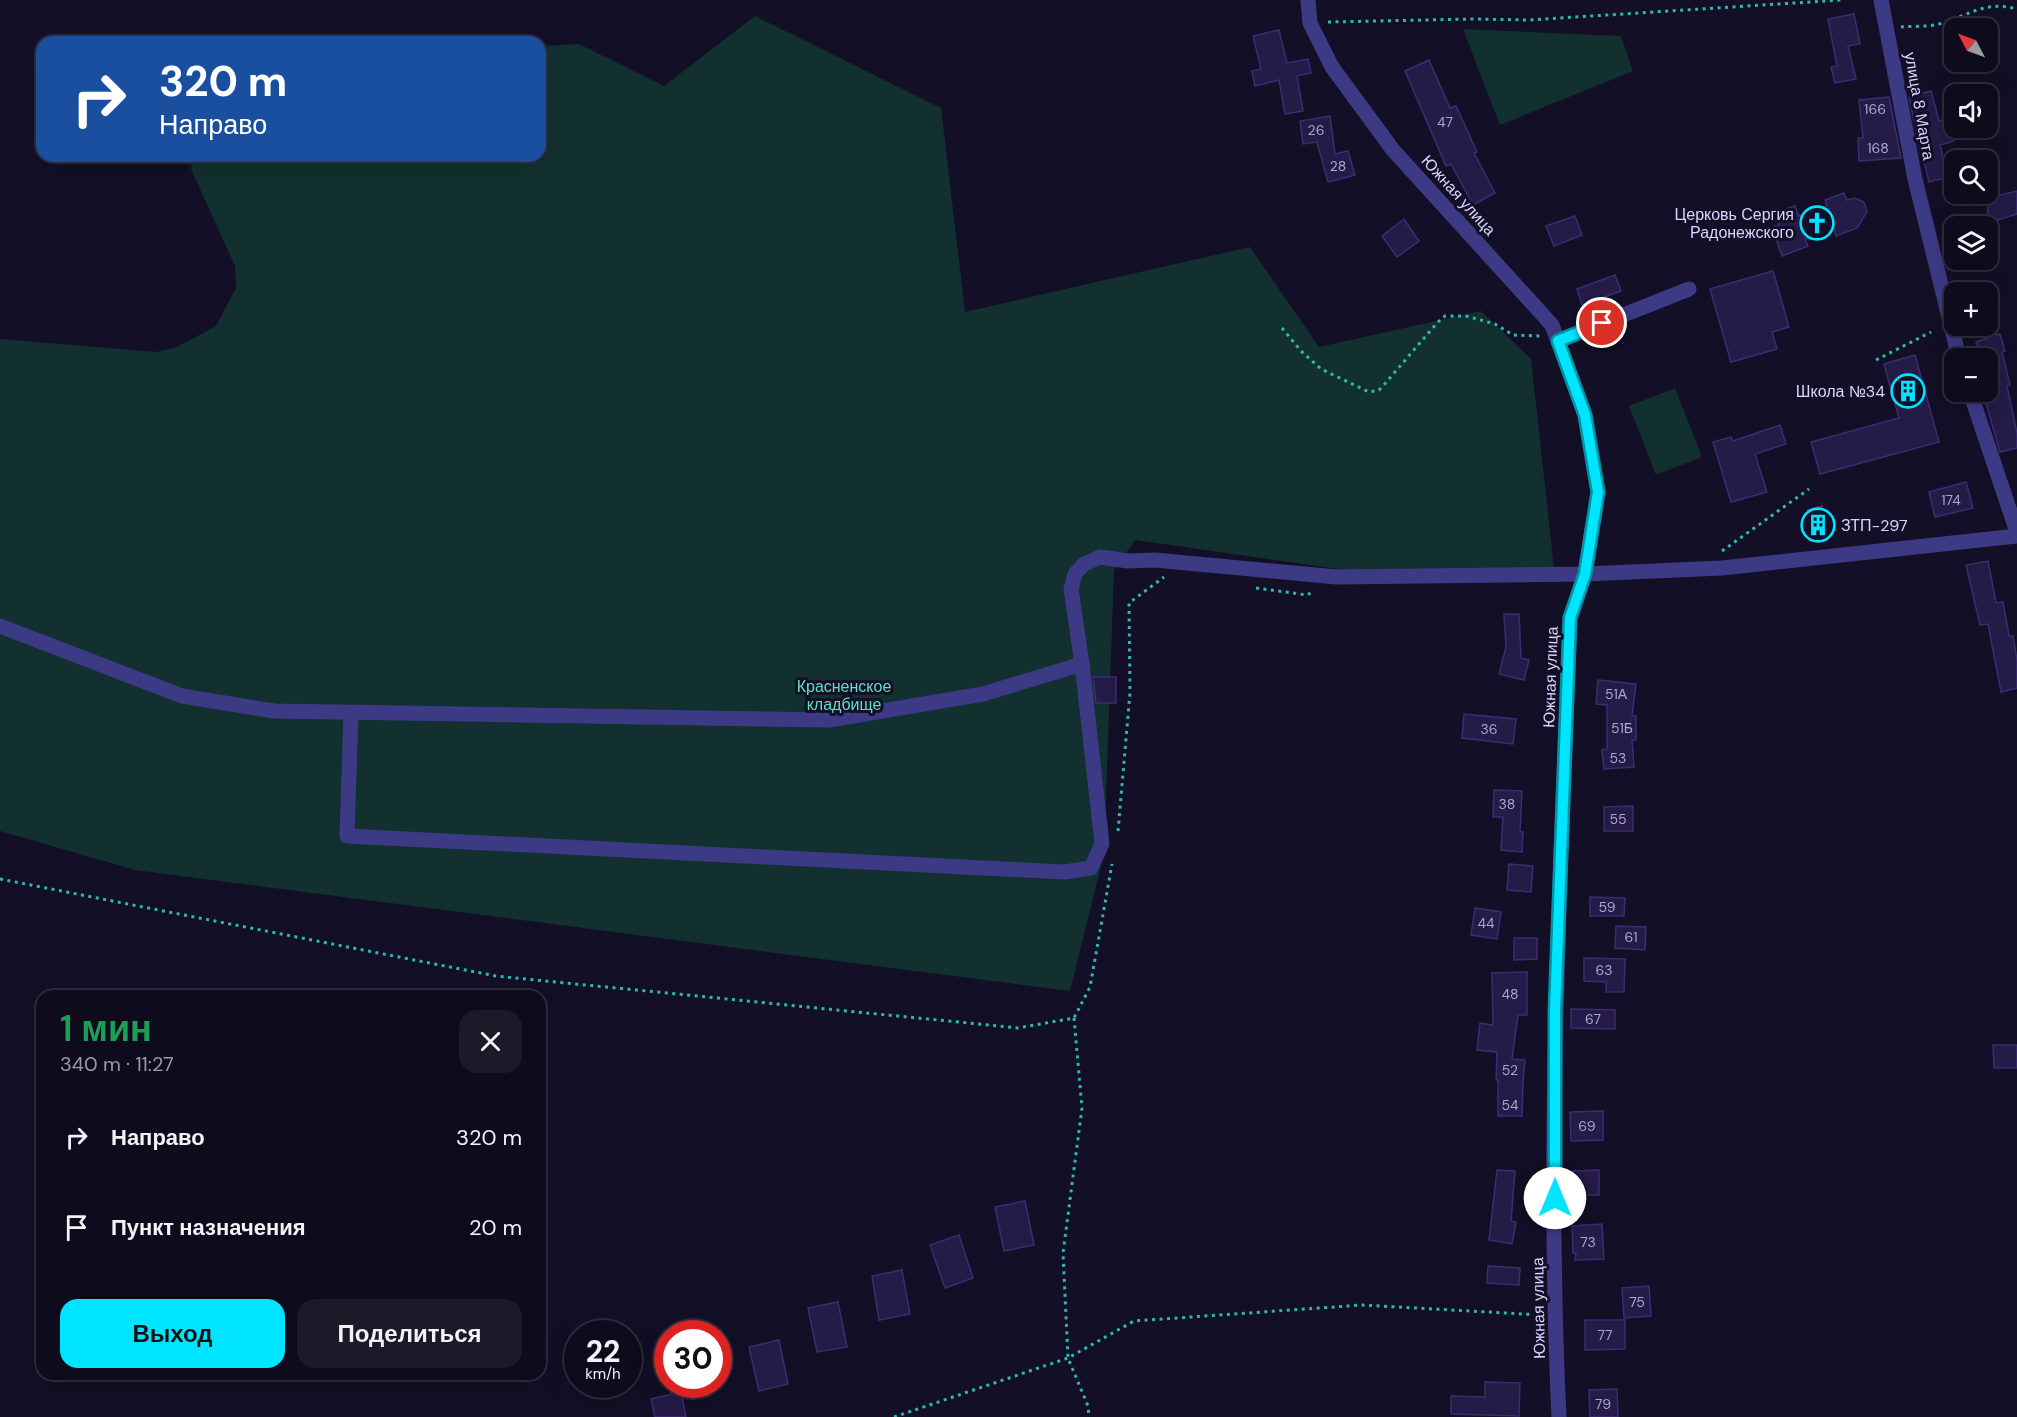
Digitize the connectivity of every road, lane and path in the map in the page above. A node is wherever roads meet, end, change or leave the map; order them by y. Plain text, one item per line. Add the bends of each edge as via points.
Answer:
1 (1308, 0) edge
2 (1841, 0) edge
3 (1881, 0) edge
4 (2017, 9) edge
5 (1310, 23) junction
6 (1887, 28) junction
7 (1689, 289) dead end
8 (1282, 328) dead end
9 (1931, 332) dead end
10 (1558, 341) junction
11 (1957, 348) edge
12 (1876, 360) dead end
13 (1973, 402) edge
14 (1809, 489) dead end
15 (2017, 535) edge
16 (1704, 569) junction
17 (1585, 574) junction
18 (1167, 575) dead end
19 (1337, 577) junction
20 (1248, 586) dead end
21 (0, 626) edge
22 (1082, 664) junction
23 (351, 713) junction
24 (1117, 838) dead end
25 (1112, 861) dead end
26 (0, 879) edge
27 (1074, 1018) junction
28 (1555, 1316) junction
29 (1068, 1358) junction
30 (894, 1417) edge
31 (1089, 1417) edge
32 (1559, 1417) edge

1 - 5 street, Южная улица
2 - 5 path via 1528,20
3 - 6 street, улица 8 Марта
4 - 6 path via 1994,5 1938,24
5 - 10 street, Южная улица via 1332,67 1394,150 1552,325
6 - 11 street, улица 8 Марта via 1912,168
7 - 10 street
8 - 10 path via 1321,369 1369,392 1379,390 1445,316 1466,316 1495,324 1513,335 1544,336
9 - 12 path
10 - 17 street, Южная улица via 1585,415 1598,492
13 - 15 street
14 - 16 path via 1718,554
15 - 16 street
16 - 17 street
17 - 19 street
17 - 28 street, Южная улица via 1570,618 1555,1010
18 - 24 path via 1129,603 1130,693
19 - 20 path via 1307,595
19 - 22 street via 1100,556 1084,564 1075,574 1071,588
21 - 23 street via 182,696 274,711
22 - 23 street via 983,694 830,720
22 - 23 street via 1102,844 1090,868 1065,872 347,836
25 - 27 path via 1090,987
26 - 27 path via 496,975 1018,1028
27 - 29 path via 1082,1108 1063,1252
28 - 29 path via 1362,1305 1188,1316 1134,1321
28 - 32 street, Южная улица
29 - 30 path
29 - 31 path

